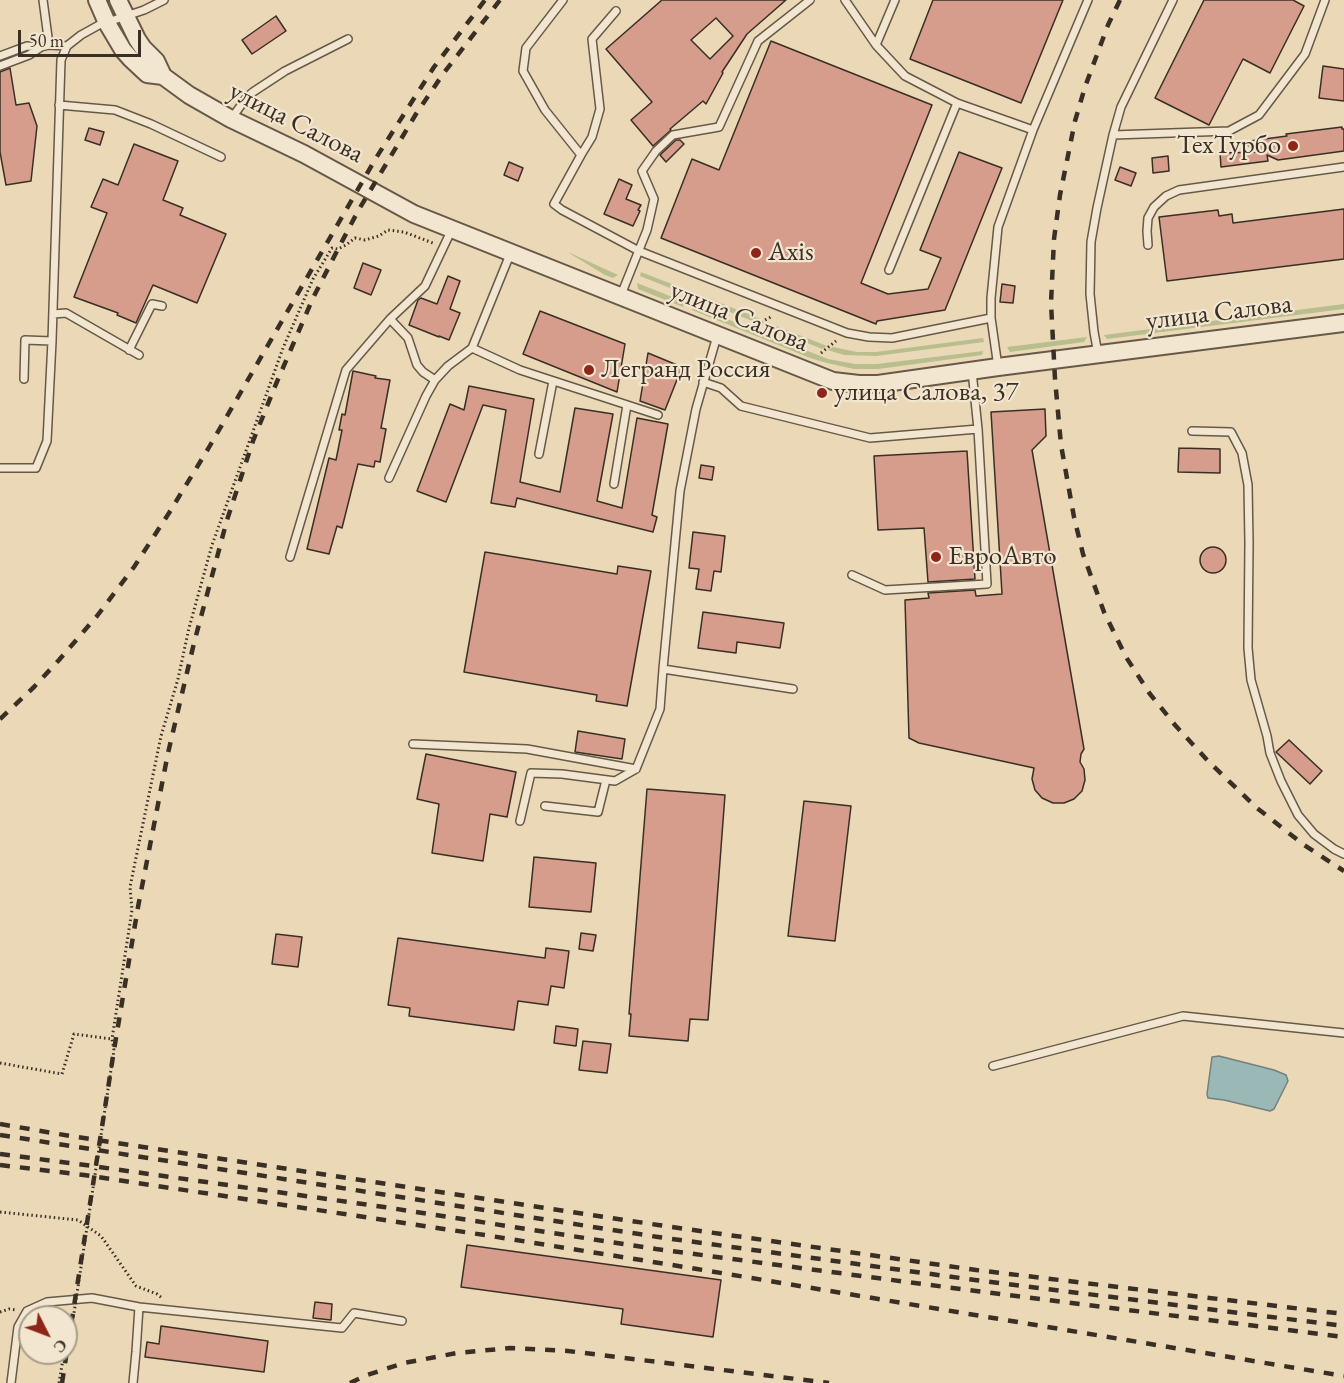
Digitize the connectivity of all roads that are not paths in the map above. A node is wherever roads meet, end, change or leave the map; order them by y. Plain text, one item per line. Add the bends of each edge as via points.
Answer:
1 (43, 0) edge
2 (97, 0) edge
3 (118, 0) edge
4 (164, 0) edge
5 (563, 0) edge
6 (810, 0) edge
7 (845, 0) edge
8 (895, 0) edge
9 (1088, 0) edge
10 (1173, 0) edge
11 (1325, 0) edge
12 (616, 11) dead end
13 (126, 16) junction
14 (107, 23) junction
15 (348, 39) dead end
16 (876, 45) junction
17 (45, 46) junction
18 (66, 46) junction
19 (0, 56) edge
20 (0, 66) edge
21 (164, 76) junction
22 (957, 103) junction
23 (59, 105) junction
24 (231, 118) junction
25 (1032, 130) junction
26 (1113, 135) junction
27 (581, 155) junction
28 (220, 157) dead end
29 (1344, 167) edge
30 (452, 229) junction
31 (1148, 245) dead end
32 (639, 251) junction
33 (511, 252) junction
34 (889, 270) dead end
35 (621, 297) junction
36 (162, 306) dead end
37 (53, 314) junction
38 (991, 318) junction
39 (390, 319) junction
40 (1344, 323) edge
41 (718, 335) junction
42 (52, 341) junction
43 (472, 348) junction
44 (129, 350) junction
45 (1098, 354) junction
46 (139, 355) dead end
47 (998, 367) junction
48 (972, 370) junction
49 (24, 379) dead end
50 (435, 380) junction
51 (553, 381) junction
52 (704, 382) junction
53 (627, 405) junction
54 (658, 415) dead end
55 (978, 429) junction
56 (1192, 431) dead end
57 (539, 454) dead end
58 (0, 468) edge
59 (389, 478) dead end
60 (614, 484) dead end
61 (290, 557) dead end
62 (852, 575) dead end
63 (663, 669) junction
64 (793, 689) dead end
65 (413, 744) dead end
66 (636, 769) junction
67 (606, 780) junction
68 (545, 806) dead end
69 (520, 821) dead end
70 (1344, 854) edge
71 (1344, 1033) edge
72 (993, 1066) dead end
73 (139, 1307) junction
74 (402, 1321) dead end
75 (11, 1383) edge
76 (133, 1383) edge

1 - 17 lane
2 - 14 street, улица Салова
3 - 13 street, улица Салова
4 - 13 lane
5 - 27 lane via 526,48 523,71 544,110
6 - 32 lane via 758,41 719,127 673,135 642,171 654,200
7 - 16 lane
8 - 16 lane
9 - 25 lane
10 - 26 lane via 1121,107
11 - 26 lane via 1305,54 1259,115 1228,131
12 - 27 lane via 592,39 600,109 592,137
13 - 14 lane
13 - 21 street, улица Салова via 137,39
14 - 18 lane
14 - 21 street, улица Салова via 123,50 147,74
15 - 24 lane via 253,92
16 - 22 lane via 905,76
17 - 18 lane
17 - 19 lane via 27,46
17 - 20 lane
18 - 23 lane via 61,60
21 - 24 street, улица Салова
22 - 25 lane
22 - 34 lane
23 - 28 lane via 115,110
23 - 37 lane
24 - 30 street, улица Салова via 414,214
25 - 38 lane via 998,227
26 - 45 lane via 1091,242 1090,294
27 - 32 lane via 555,204
29 - 31 lane via 1179,190 1154,207 1148,218
30 - 33 street, улица Салова
30 - 39 lane via 425,286
32 - 35 lane
32 - 38 lane via 848,333 869,337 892,338
33 - 35 street, улица Салова
33 - 43 lane
35 - 41 street, улица Салова
36 - 44 lane via 152,304
37 - 42 lane
37 - 44 lane via 66,313
38 - 47 lane
39 - 50 lane via 408,338 417,365
39 - 61 lane via 346,370
40 - 45 street, улица Салова
41 - 48 street, улица Салова via 824,378 846,383 878,384
41 - 52 lane
42 - 49 lane via 26,340
42 - 58 lane via 46,441 36,468
43 - 50 lane
43 - 51 lane
44 - 46 lane
45 - 47 street, улица Салова
47 - 48 street, улица Салова
48 - 55 lane
50 - 59 lane
51 - 53 lane
51 - 57 lane
52 - 55 lane via 721,388 741,406 870,438
52 - 63 lane via 680,491
53 - 54 lane
53 - 60 lane
55 - 62 lane via 987,584 885,590
56 - 70 lane via 1231,432 1242,453 1250,543 1251,680 1270,753 1298,814 1314,834
63 - 64 lane
63 - 66 lane via 660,709
65 - 66 lane via 527,749
66 - 67 lane via 615,781
67 - 68 lane via 598,812
67 - 69 lane via 531,773
71 - 72 lane via 1184,1016
73 - 74 lane via 342,1328 354,1313
73 - 75 lane via 92,1298 47,1302 27,1311 18,1328
73 - 76 lane

